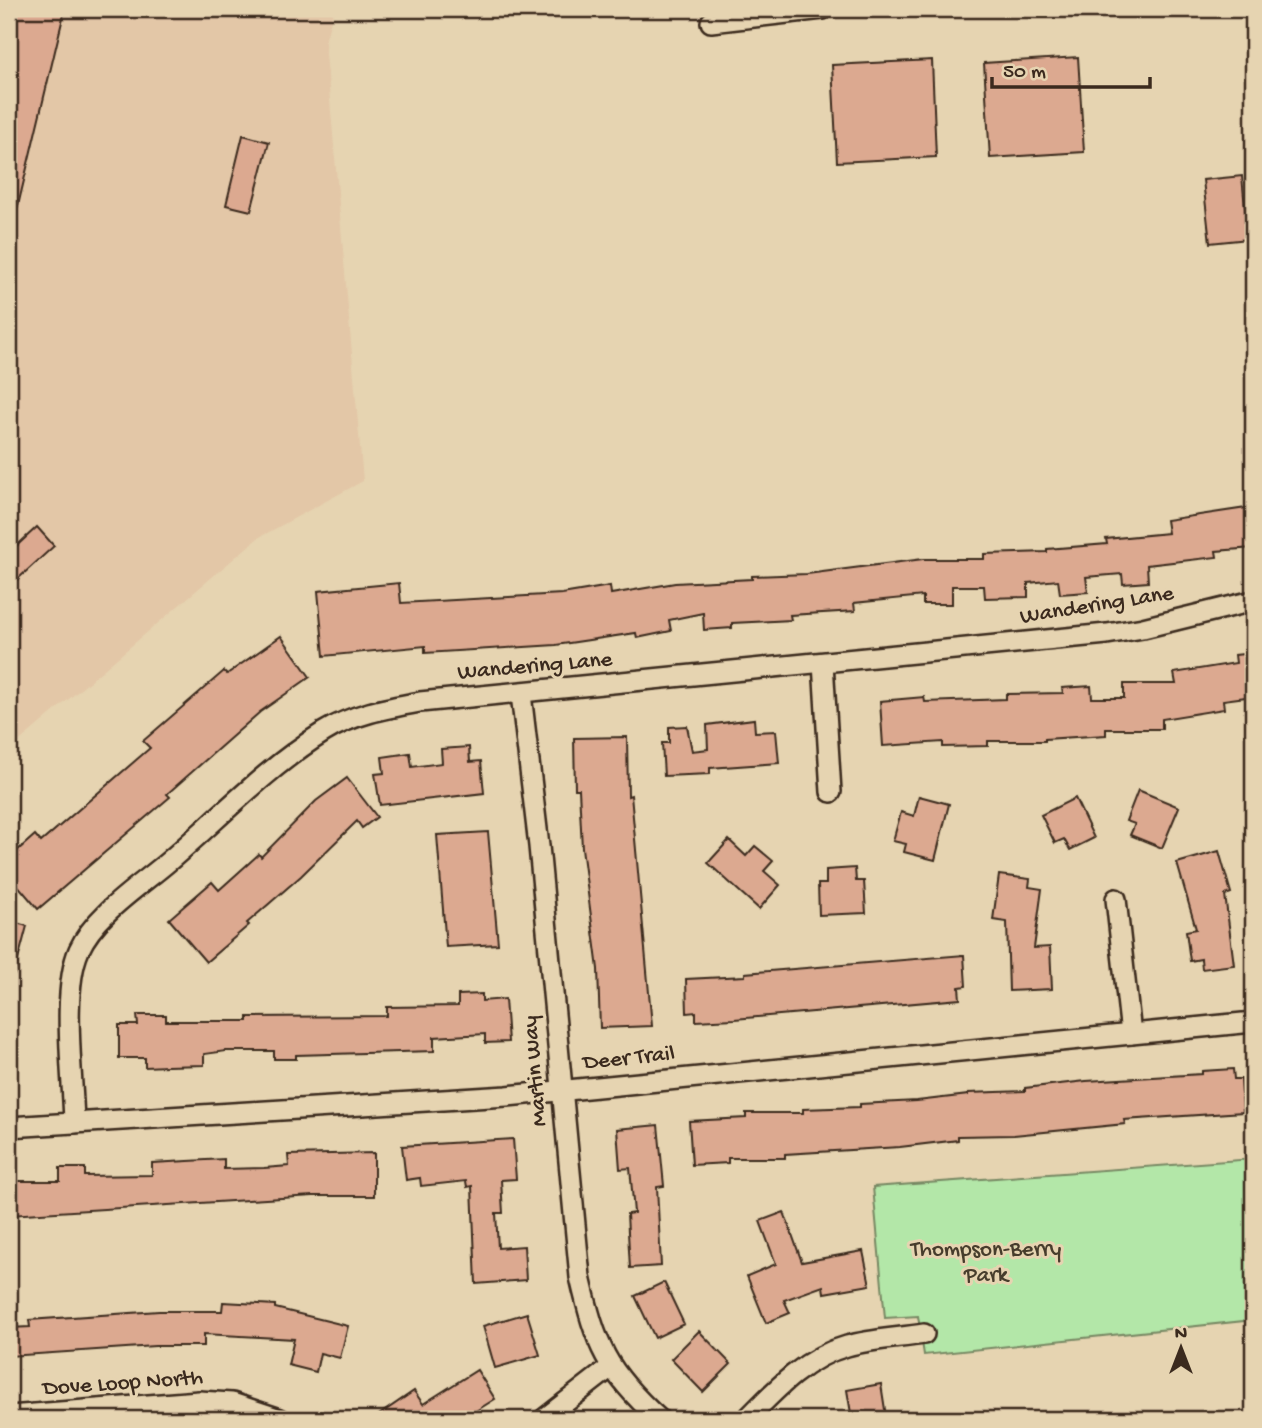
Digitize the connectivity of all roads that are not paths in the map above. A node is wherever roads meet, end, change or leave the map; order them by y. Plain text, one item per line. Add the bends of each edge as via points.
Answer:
1 (823, 9) edge
2 (711, 22) dead end
3 (1253, 601) edge
4 (823, 663) junction
5 (521, 694) junction
6 (831, 792) dead end
7 (1116, 899) dead end
8 (1253, 1022) edge
9 (1132, 1034) junction
10 (562, 1090) junction
11 (74, 1123) junction
12 (9, 1127) edge
13 (923, 1334) dead end
14 (611, 1367) junction
15 (11, 1417) edge
16 (280, 1419) edge
17 (544, 1419) edge
18 (659, 1419) edge
19 (747, 1419) edge

1 - 2 street
3 - 4 street, Wandering Lane via 1143,628
4 - 5 street, Wandering Lane
4 - 6 street
5 - 10 street, Martin Way
5 - 11 street, Wandering Lane via 386,708 325,732 273,771 111,912 80,947 73,966
7 - 9 street
8 - 9 street, Deer Trail
9 - 10 street, Deer Trail
10 - 11 street, Deer Trail
10 - 14 street, Martin Way via 580,1277 593,1333
11 - 12 street, Deer Trail
13 - 19 street via 830,1352 777,1388
14 - 17 street
14 - 18 street, Martin Way
15 - 16 street, Dove Loop North via 200,1401 232,1403

